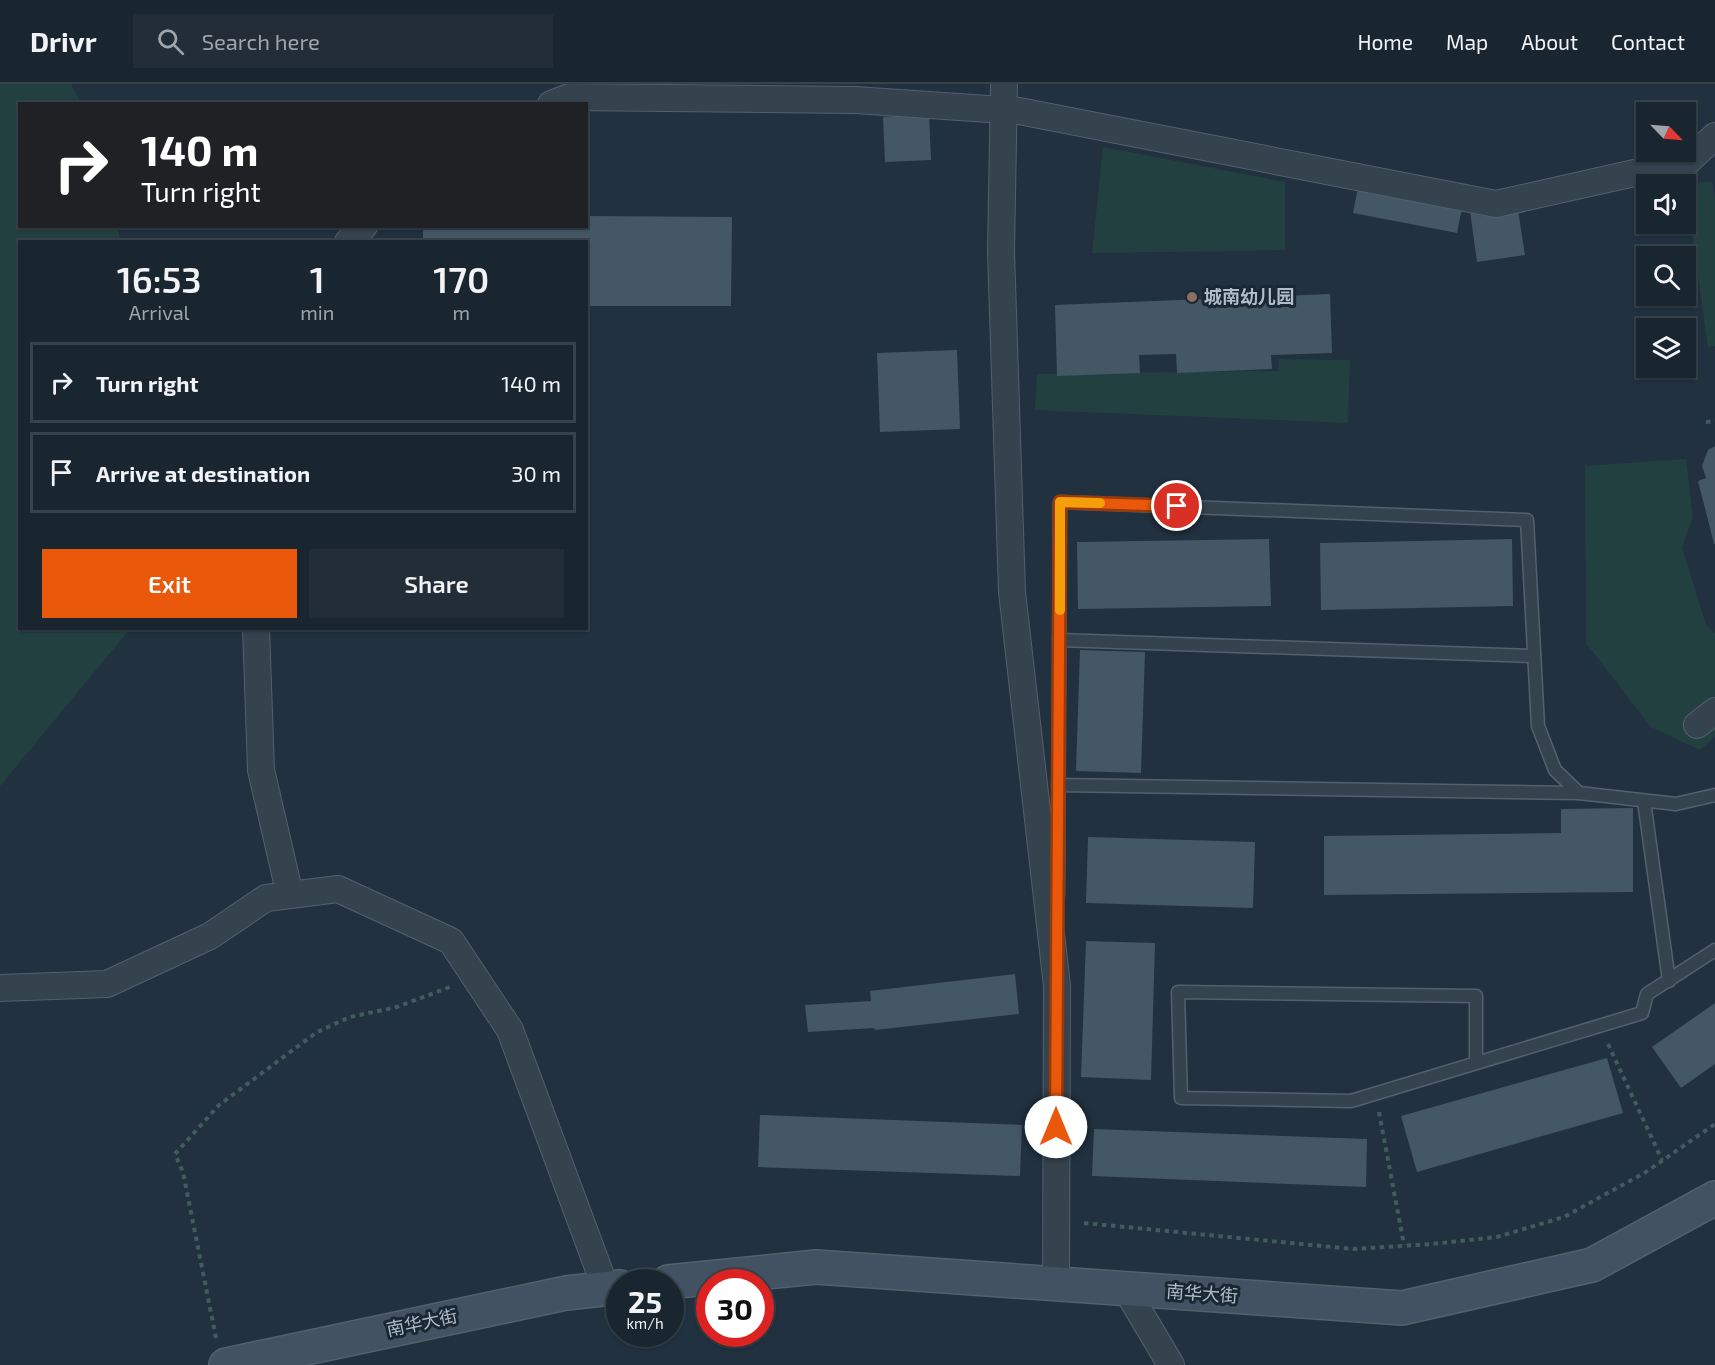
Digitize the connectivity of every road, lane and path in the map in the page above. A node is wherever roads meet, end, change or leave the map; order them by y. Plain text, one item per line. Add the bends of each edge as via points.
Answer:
1 (1004, 84) edge
2 (556, 102) edge
3 (1003, 111) junction
4 (1715, 136) edge
5 (362, 228) edge
6 (350, 240) edge
7 (1715, 421) edge
8 (1706, 422) dead end
9 (256, 630) edge
10 (1059, 640) junction
11 (1534, 656) junction
12 (1715, 711) edge
13 (1715, 724) edge
14 (1058, 785) junction
15 (1579, 793) junction
16 (1715, 795) edge
17 (1644, 801) junction
18 (290, 895) junction
19 (1715, 950) edge
20 (474, 974) junction
21 (1669, 981) junction
22 (1057, 987) junction
23 (0, 988) edge
24 (1600, 1026) junction
25 (1476, 1063) junction
26 (1376, 1093) junction
27 (1715, 1124) edge
28 (1662, 1160) junction
29 (1715, 1198) edge
30 (1056, 1221) junction
31 (1404, 1245) junction
32 (606, 1270) edge
33 (684, 1280) edge
34 (1056, 1285) junction
35 (606, 1289) edge
36 (1126, 1289) junction
37 (221, 1354) edge
38 (1171, 1365) edge

1 - 3 street
2 - 3 street via 569,97 855,100
3 - 4 street via 1496,204 1688,161
3 - 22 street via 1001,251 1012,592
5 - 6 street
7 - 8 path
9 - 18 street via 261,770
10 - 11 lane
10 - 11 lane via 1060,502 1527,520
10 - 14 lane
11 - 15 lane via 1538,726 1555,770
12 - 13 street via 1697,726
14 - 15 lane
14 - 22 lane
15 - 17 lane
16 - 17 lane via 1676,804
17 - 21 lane
18 - 20 street via 338,889 451,941
18 - 23 street via 267,898 210,936 108,984
19 - 21 lane
20 - 32 street via 510,1030
20 - 37 path via 469,981 397,1007 350,1017 316,1032 219,1105 175,1154 183,1172
21 - 24 lane via 1647,994 1642,1013
22 - 30 street
24 - 25 lane
24 - 28 path
25 - 26 lane
25 - 26 lane via 1476,996 1178,992 1181,1098 1351,1101
26 - 31 path
27 - 28 path
28 - 31 path via 1564,1216 1497,1237
29 - 36 main road, 南华大街 via 1592,1265 1402,1308
30 - 31 path via 1353,1249
30 - 34 street
33 - 34 main road, 南华大街 via 816,1267
34 - 36 main road, 南华大街
35 - 37 main road, 南华大街
36 - 38 street

